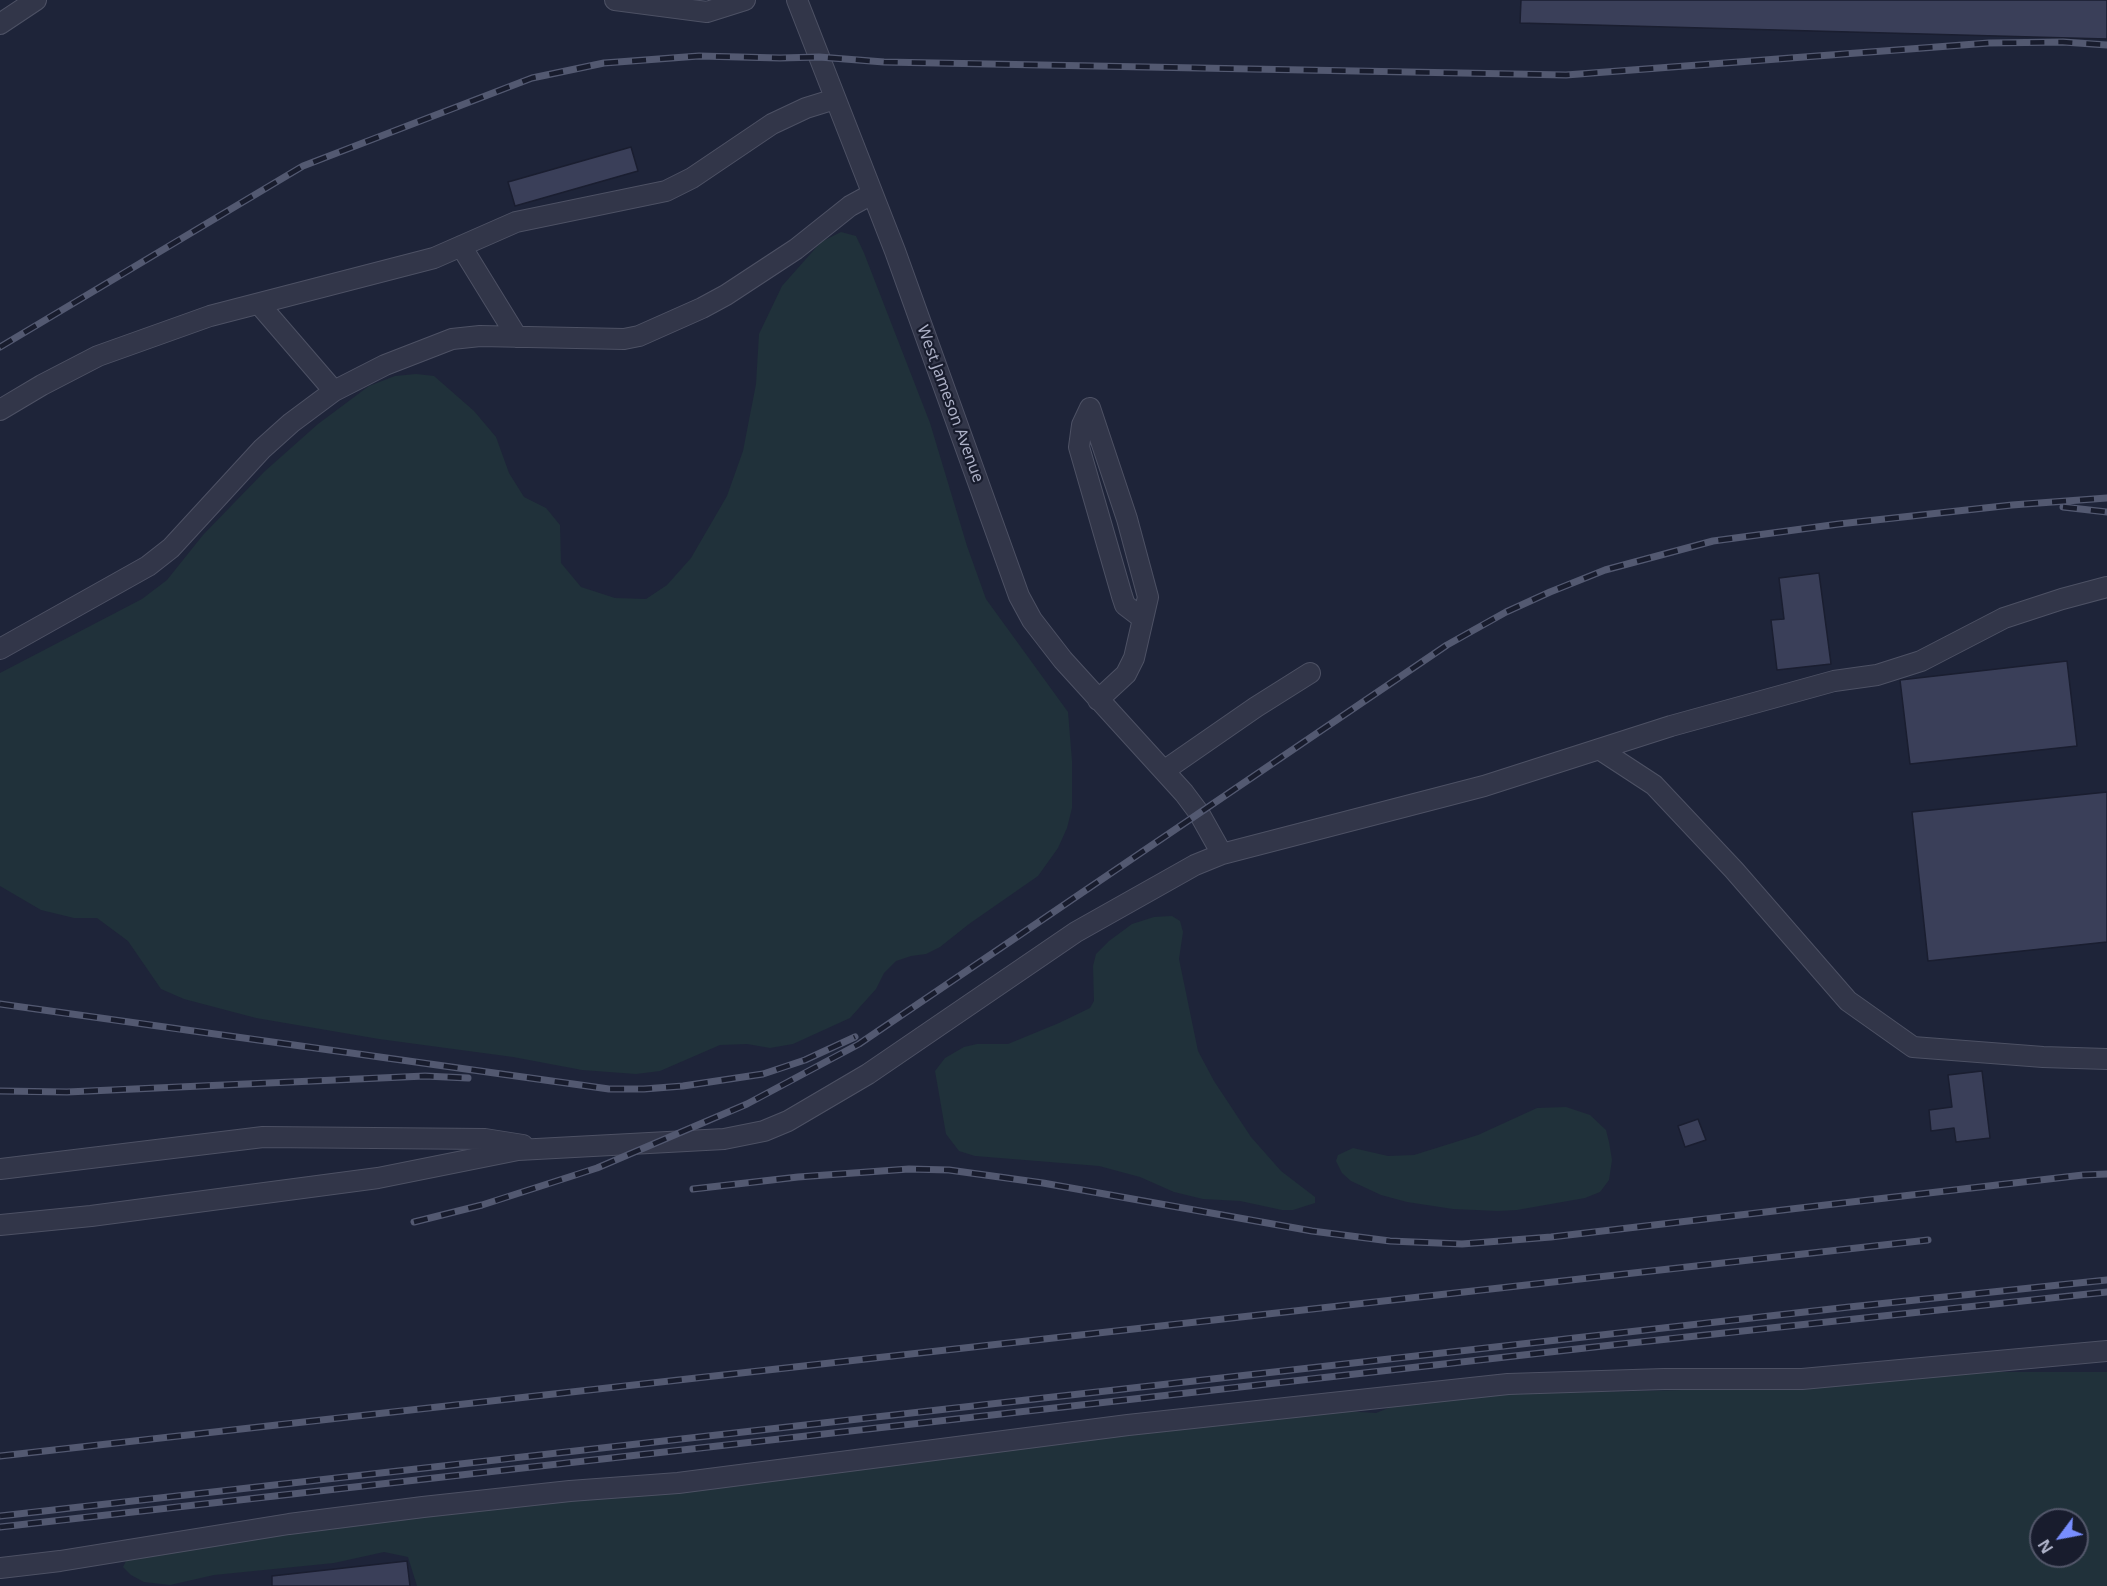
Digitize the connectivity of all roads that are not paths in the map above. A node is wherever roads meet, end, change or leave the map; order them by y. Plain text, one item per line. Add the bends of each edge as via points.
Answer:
1 (36, 0) edge
2 (615, 0) edge
3 (745, 0) edge
4 (797, 0) edge
5 (0, 24) edge
6 (835, 99) junction
7 (872, 194) junction
8 (461, 246) junction
9 (259, 304) junction
10 (517, 337) junction
11 (334, 391) junction
12 (0, 410) edge
13 (2107, 587) edge
14 (1142, 618) junction
15 (0, 649) edge
16 (1310, 673) dead end
17 (1098, 700) junction
18 (1599, 749) junction
19 (1165, 770) junction
20 (1222, 854) junction
21 (2107, 1059) edge
22 (540, 1148) junction
23 (0, 1169) edge
24 (0, 1225) edge
25 (2107, 1351) edge
26 (0, 1568) edge

1 - 5 lane
2 - 3 lane via 707,12
4 - 6 lane, West Jameson Avenue
6 - 7 lane, West Jameson Avenue
6 - 8 lane via 772,124 666,191 516,222
7 - 10 lane via 726,295 639,336
7 - 17 lane, West Jameson Avenue via 1019,596 1046,639
8 - 9 lane via 434,258
8 - 10 lane
9 - 11 lane
9 - 12 lane via 210,316 98,356
10 - 11 lane via 452,339 385,364
11 - 15 lane via 262,449 171,548 148,566
13 - 18 lane via 2004,618 1921,661 1877,675 1834,681
14 - 14 lane via 1148,597 1090,408 1082,425 1079,447 1125,605
14 - 17 lane via 1134,658 1126,674
16 - 19 lane
17 - 19 lane, West Jameson Avenue
18 - 20 lane via 1484,786
18 - 21 lane via 1654,785 1848,1001 1913,1047
19 - 20 lane, West Jameson Avenue via 1199,813
20 - 22 lane via 1076,932 868,1074 788,1121 764,1131 724,1139
22 - 23 lane via 486,1138 263,1137
22 - 24 lane via 378,1178
25 - 26 lane via 1802,1379 1508,1384 1128,1425 678,1483 401,1510

